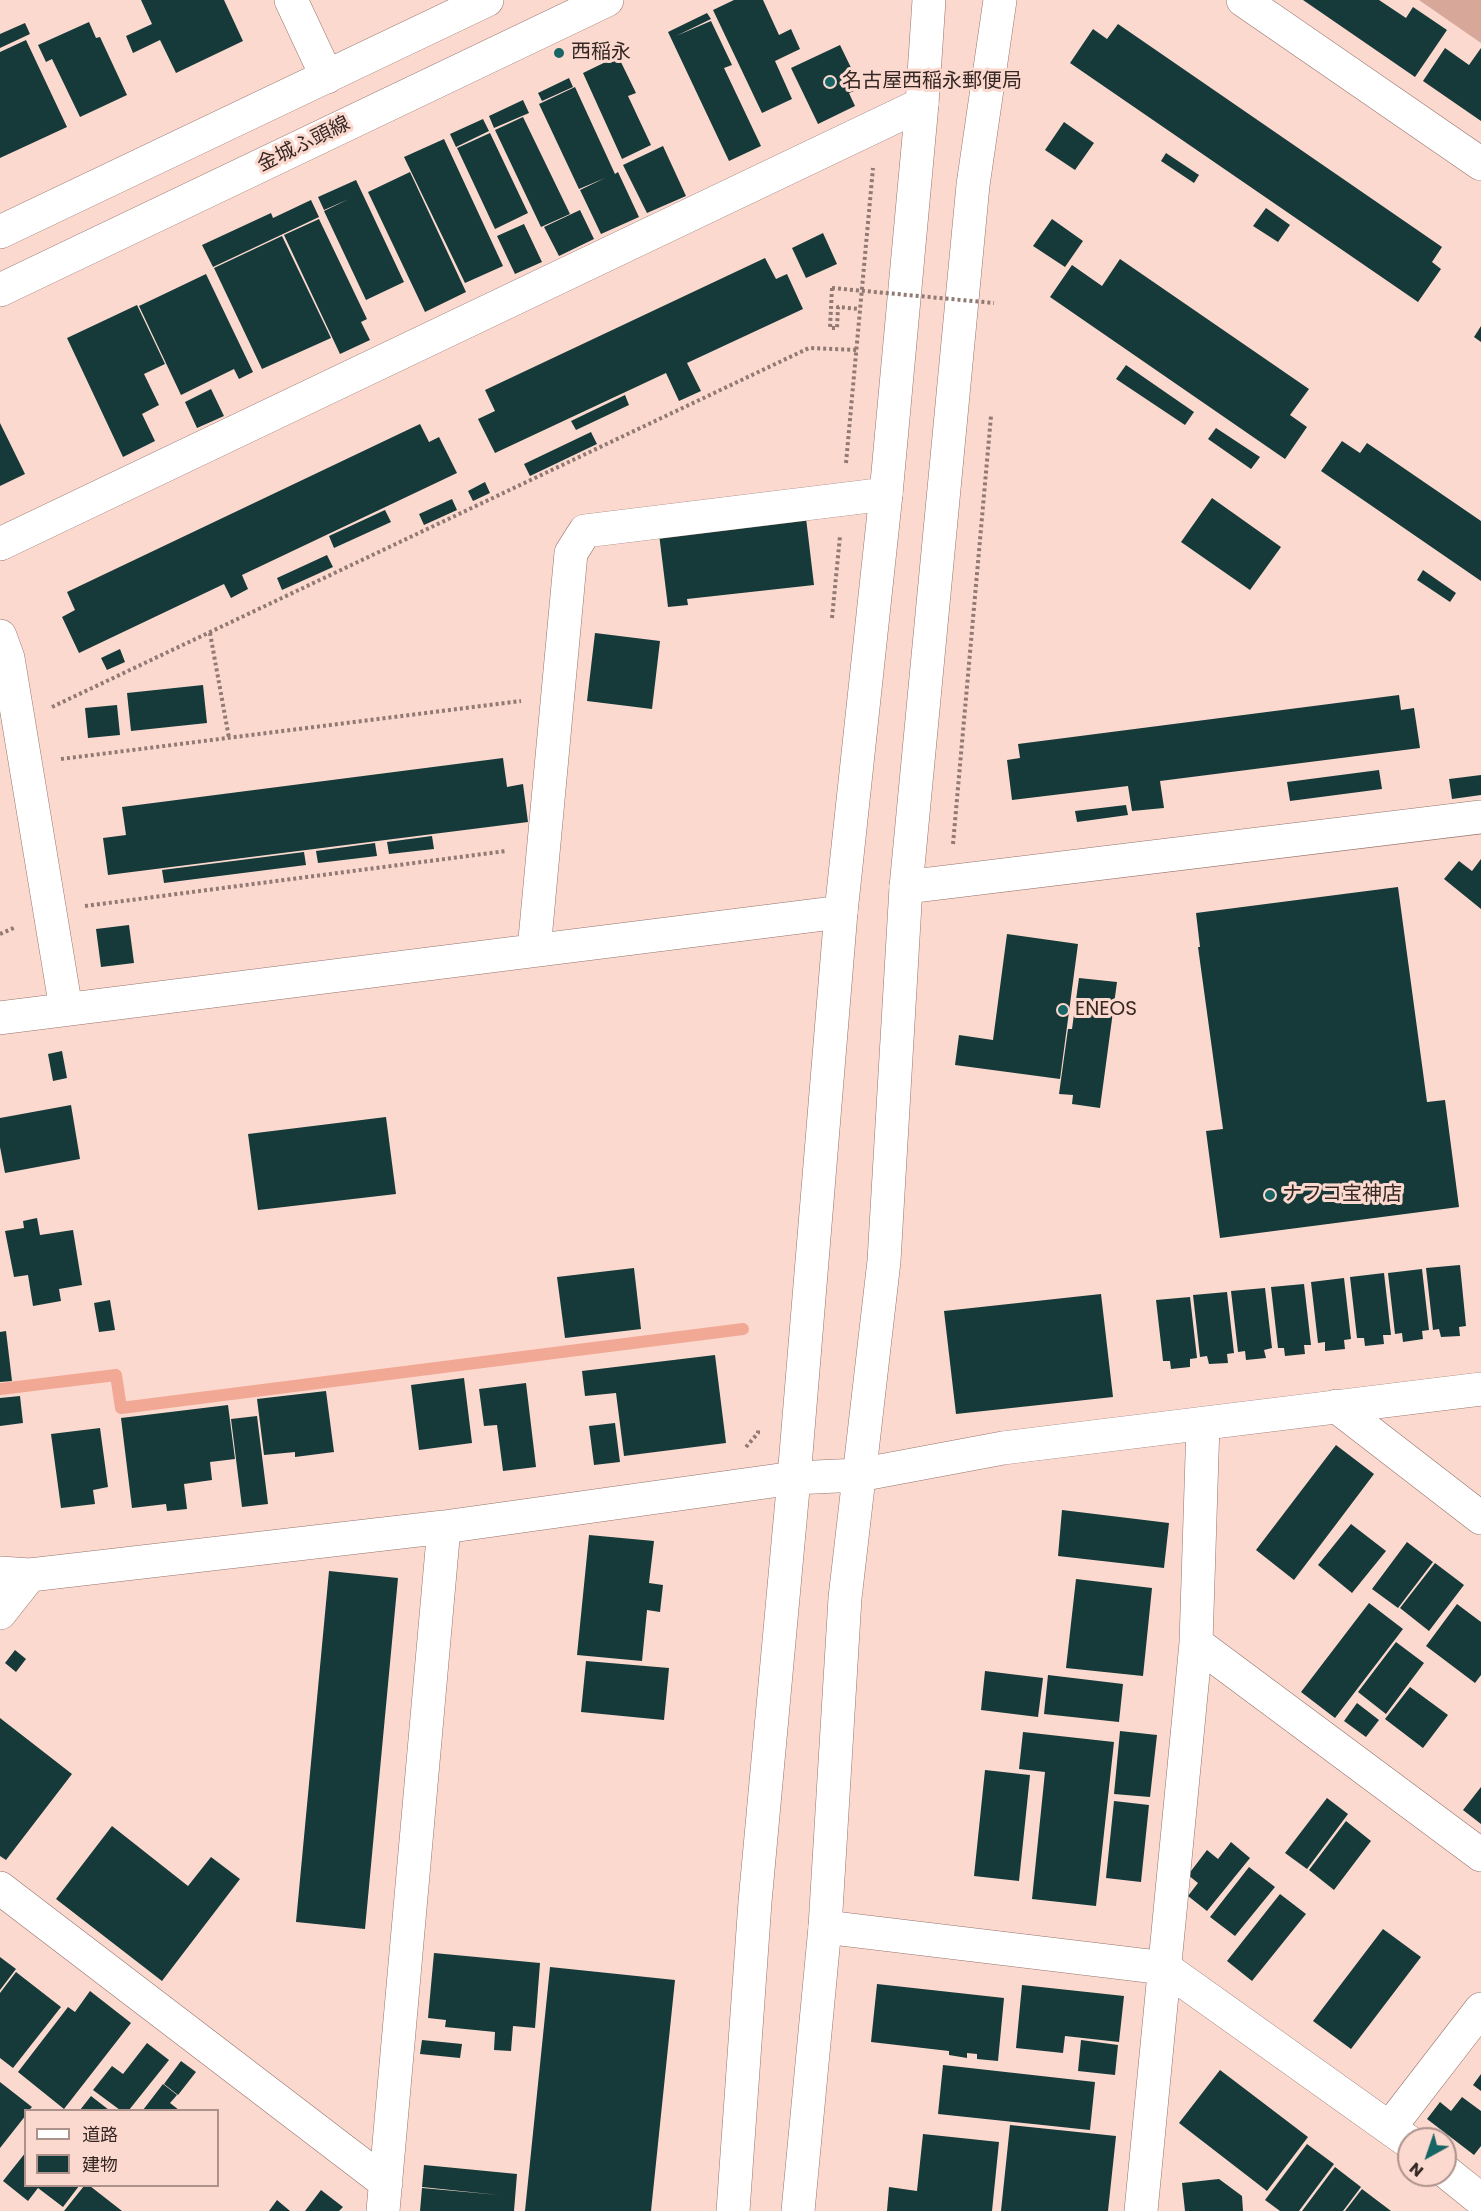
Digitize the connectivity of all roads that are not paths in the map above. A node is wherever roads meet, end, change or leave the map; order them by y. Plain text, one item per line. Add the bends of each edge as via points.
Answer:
1 (291, 0) edge
2 (488, 0) edge
3 (607, 0) edge
4 (929, 0) edge
5 (1000, 0) edge
6 (1243, 0) edge
7 (327, 77) junction
8 (922, 104) junction
9 (1481, 164) edge
10 (0, 232) edge
11 (0, 290) edge
12 (886, 494) junction
13 (0, 544) edge
14 (0, 636) edge
15 (1481, 817) edge
16 (906, 887) junction
17 (842, 912) junction
18 (534, 950) junction
19 (66, 1009) junction
20 (0, 1018) edge
21 (1481, 1389) edge
22 (1336, 1406) junction
23 (1203, 1424) junction
24 (859, 1474) junction
25 (794, 1478) junction
26 (1481, 1518) edge
27 (444, 1527) junction
28 (15, 1574) edge
29 (0, 1613) edge
30 (1196, 1642) junction
31 (1481, 1855) edge
32 (0, 1888) edge
33 (825, 1927) junction
34 (1165, 1968) junction
35 (1481, 2009) edge
36 (1404, 2127) edge
37 (1397, 2133) edge
38 (1457, 2181) edge
39 (384, 2197) edge
40 (1481, 2200) edge
41 (733, 2211) edge
42 (798, 2211) edge
43 (1141, 2211) edge

1 - 7 street
2 - 7 street
3 - 11 street, 金城ふ頭線
4 - 8 street
5 - 16 street via 973,185
6 - 9 street
7 - 10 street
8 - 12 street
8 - 13 street
12 - 17 street
12 - 18 street via 585,531 571,553
14 - 19 street via 8,658
15 - 16 street
16 - 24 street via 884,1261
17 - 18 street
17 - 25 street
18 - 19 street
19 - 20 street
21 - 22 street
22 - 23 street
22 - 26 street
23 - 24 street via 1003,1448
23 - 30 street
24 - 25 street
24 - 33 street via 845,1598
25 - 27 street
25 - 41 street
27 - 28 street
27 - 39 street
28 - 29 street
30 - 31 street
30 - 34 street
32 - 39 street
33 - 34 street
33 - 42 street
34 - 37 street
34 - 43 street
35 - 36 street
38 - 40 street

